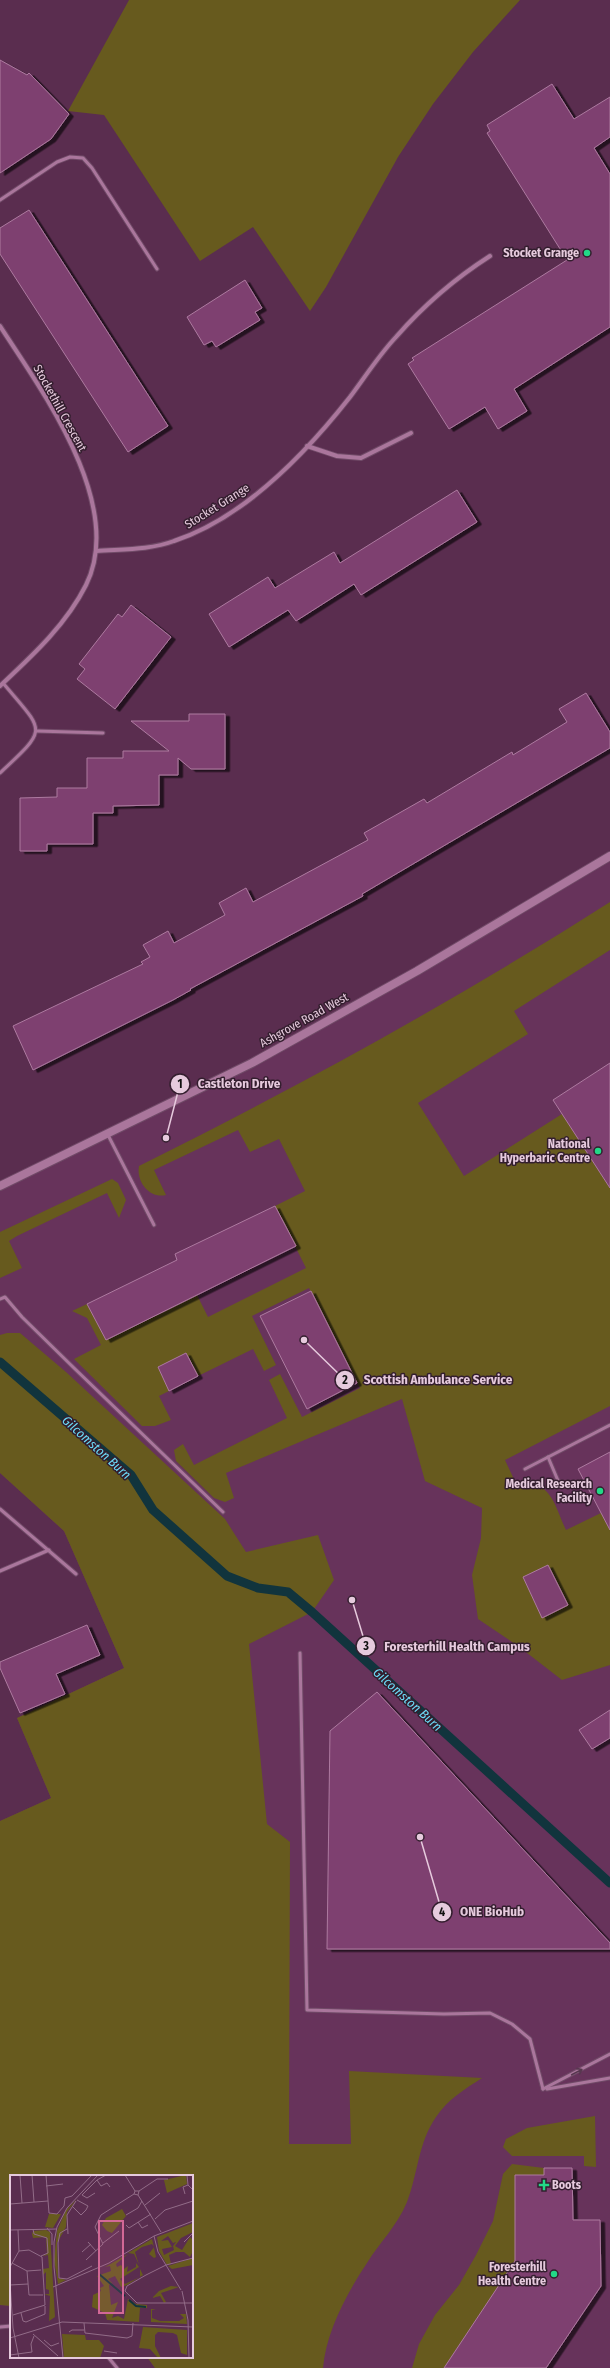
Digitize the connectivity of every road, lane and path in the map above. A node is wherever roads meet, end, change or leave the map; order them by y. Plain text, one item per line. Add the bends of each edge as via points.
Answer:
1 (0, 200) edge
2 (490, 256) dead end
3 (157, 269) dead end
4 (0, 326) edge
5 (411, 433) dead end
6 (307, 446) junction
7 (96, 550) junction
8 (2, 685) edge
9 (37, 731) junction
10 (102, 733) dead end
11 (0, 773) edge
12 (610, 856) edge
13 (108, 1135) junction
14 (0, 1186) edge
15 (154, 1225) dead end
16 (0, 1299) edge
17 (610, 1425) edge
18 (548, 1457) junction
19 (525, 1469) dead end
20 (559, 1483) dead end
21 (0, 1509) edge
22 (224, 1512) dead end
23 (49, 1550) junction
24 (0, 1571) edge
25 (76, 1574) dead end
26 (300, 1653) dead end
27 (610, 2054) edge
28 (610, 2078) edge
29 (543, 2090) junction
30 (109, 2358) edge
31 (117, 2368) edge

1 - 3 lane via 57,162 70,157 83,158
2 - 6 street, Stocket Grange via 455,279 422,308
4 - 7 street, Stockethill Crescent via 71,443 87,484 95,518
5 - 6 street via 361,458 337,456
6 - 7 street, Stocket Grange via 283,471 245,503 201,530 174,542 149,547
7 - 8 street, Stockethill Crescent via 86,584 69,614 39,649
8 - 9 lane via 35,721
9 - 10 lane
9 - 11 lane via 30,745
12 - 13 street, Ashgrove Road West via 424,967 252,1063
13 - 14 street, Ashgrove Road West
13 - 15 lane
16 - 22 lane via 5,1297 22,1317
17 - 18 lane
18 - 19 lane
18 - 20 lane
21 - 23 lane
23 - 24 lane
23 - 25 lane
26 - 29 lane via 307,2010 490,2013 512,2024 530,2039
29 -> 27 lane
28 - 29 lane
30 - 31 lane

